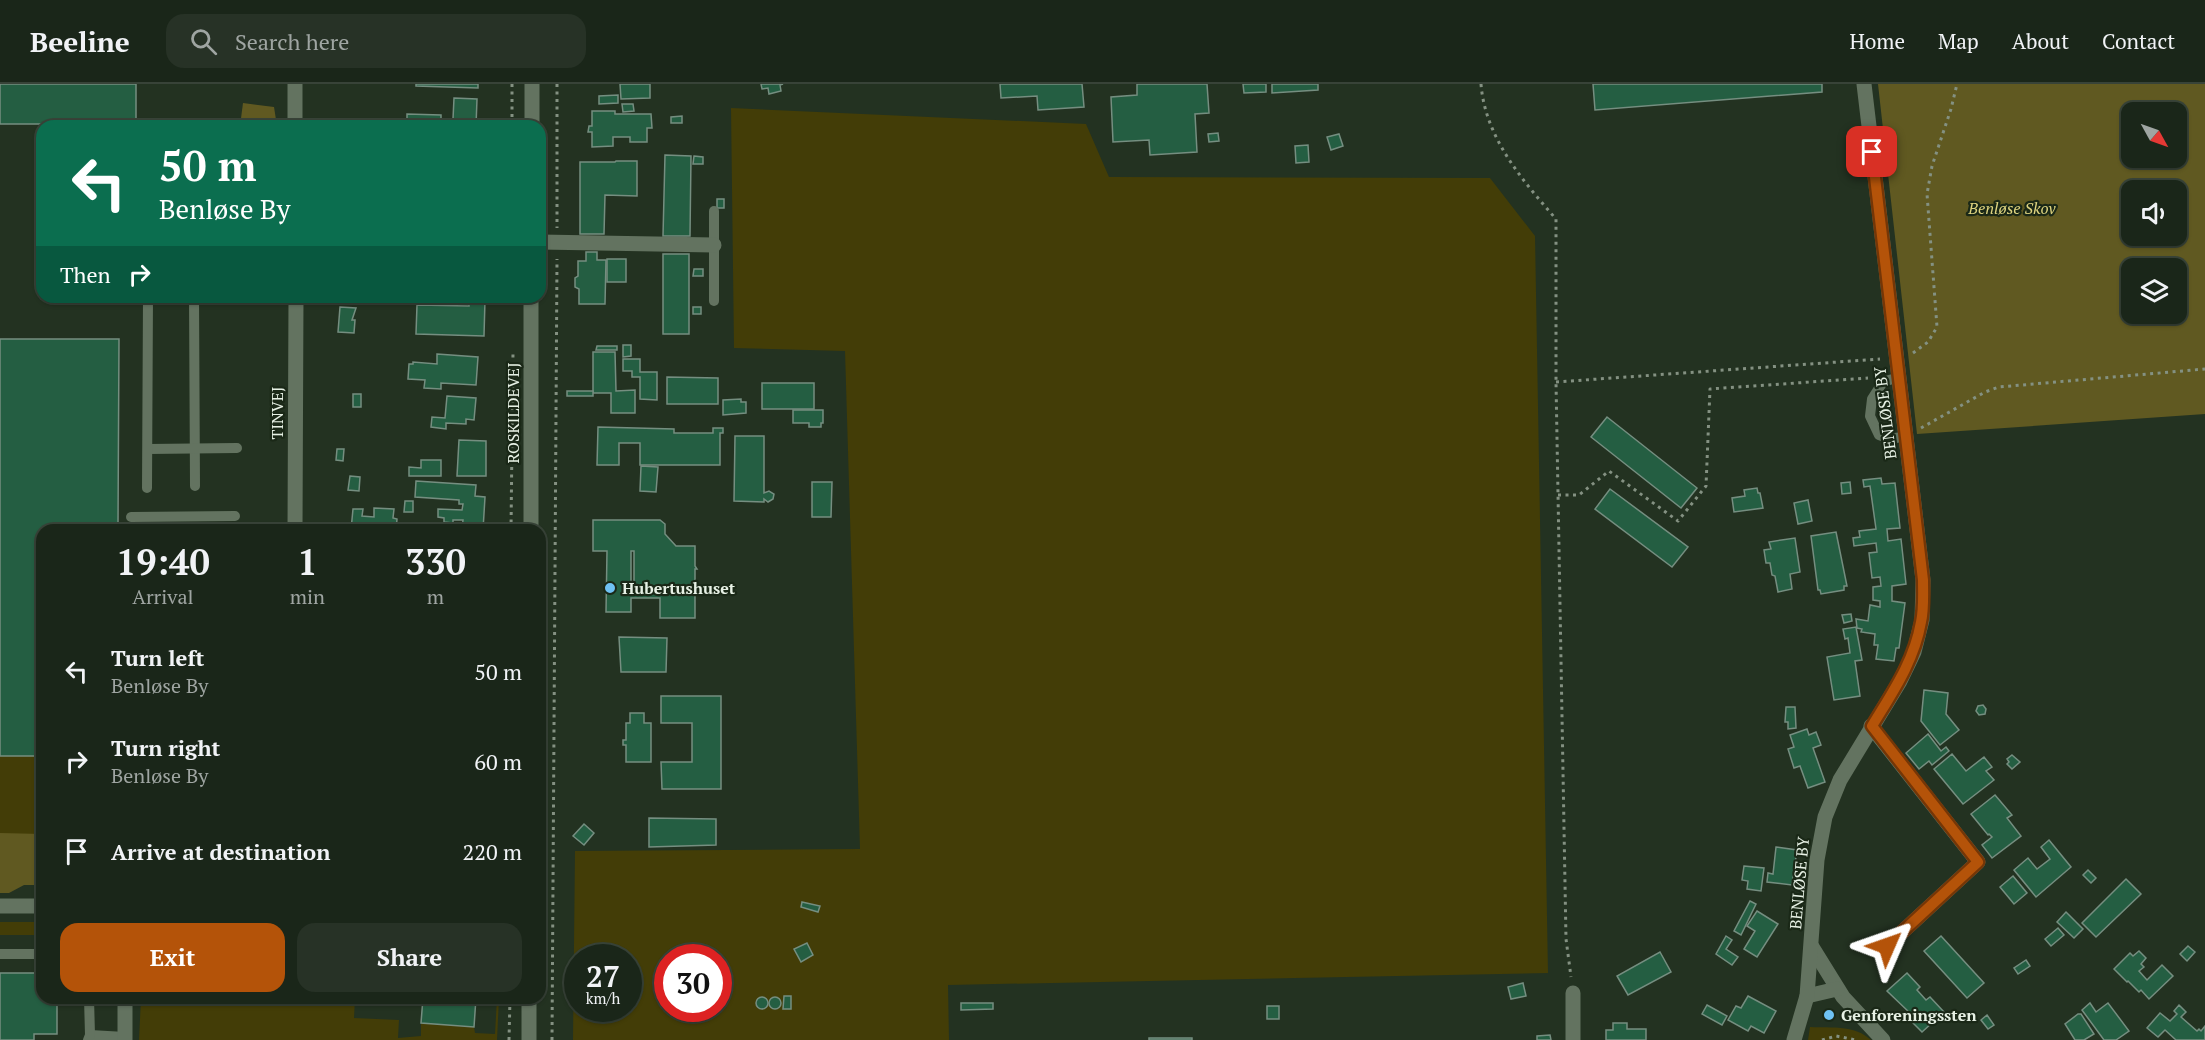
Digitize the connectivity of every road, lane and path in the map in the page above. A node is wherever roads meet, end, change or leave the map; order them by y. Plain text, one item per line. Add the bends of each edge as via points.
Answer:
1 (295, 84) edge
2 (512, 84) edge
3 (532, 84) edge
4 (557, 84) edge
5 (1481, 84) edge
6 (1864, 84) edge
7 (1957, 84) edge
8 (295, 120) edge
9 (512, 120) edge
10 (532, 120) edge
11 (714, 211) dead end
12 (546, 242) edge
13 (557, 242) junction
14 (714, 245) junction
15 (714, 301) dead end
16 (148, 303) edge
17 (194, 303) edge
18 (296, 303) edge
19 (531, 303) edge
20 (513, 342) dead end
21 (1896, 357) junction
22 (2205, 369) edge
23 (1899, 377) junction
24 (1556, 382) junction
25 (1883, 382) junction
26 (1907, 436) junction
27 (196, 448) junction
28 (237, 448) dead end
29 (147, 449) junction
30 (195, 486) dead end
31 (147, 488) dead end
32 (1558, 495) junction
33 (235, 516) dead end
34 (131, 517) dead end
35 (295, 524) edge
36 (511, 524) edge
37 (531, 524) edge
38 (1872, 726) junction
39 (0, 906) edge
40 (36, 906) edge
41 (1887, 946) dead end
42 (1812, 947) junction
43 (0, 954) edge
44 (36, 954) edge
45 (1837, 989) junction
46 (1573, 993) joint
47 (1807, 996) junction
48 (89, 1004) edge
49 (125, 1004) edge
50 (510, 1004) edge
51 (529, 1004) edge
52 (89, 1038) edge
53 (1834, 1038) edge
54 (125, 1039) edge
55 (509, 1040) edge
56 (529, 1040) edge
57 (552, 1040) edge
58 (1573, 1040) edge
59 (1794, 1040) edge
60 (1822, 1040) edge
61 (1856, 1040) edge
62 (1883, 1040) edge

1 - 8 street
2 - 9 path
3 - 10 street
4 - 13 path
5 - 24 path via 1483,105 1497,141 1556,219
6 - 21 street, BENLØSE BY
7 - 21 path via 1932,166 1928,194 1937,327 1928,342 1914,352
11 - 14 lane
12 - 13 street
13 - 14 street
13 - 57 path
14 - 15 lane
16 - 29 lane
17 - 27 lane
18 - 35 street, TINVEJ
19 - 37 street, ROSKILDEVEJ
20 - 36 path
21 - 23 street, BENLØSE BY
21 - 24 path
22 - 26 path via 1999,387
23 - 25 lane
23 - 26 street, BENLØSE BY
24 - 32 path
25 - 26 lane via 1872,399 1870,416 1879,435 1890,439
25 - 32 path via 1872,378 1710,389 1706,486 1678,521 1610,471 1579,495
26 - 38 street, BENLØSE BY via 1923,580 1922,620 1914,652
27 - 28 lane
27 - 29 lane
27 - 30 lane
29 - 31 lane
32 - 46 path via 1566,939
33 - 34 lane
38 - 41 street via 1978,862
38 - 42 street, BENLØSE BY via 1840,780 1825,817 1817,861
39 - 40 street
42 - 45 street, BENLØSE BY
42 - 47 street, BENLØSE BY
43 - 44 lane
45 - 47 street
45 - 62 street, BENLØSE BY
46 - 58 street
47 - 59 street, BENLØSE BY
48 - 52 lane
49 - 54 street
50 - 55 path
51 - 56 street
52 - 54 lane
53 - 60 path
53 - 61 path

